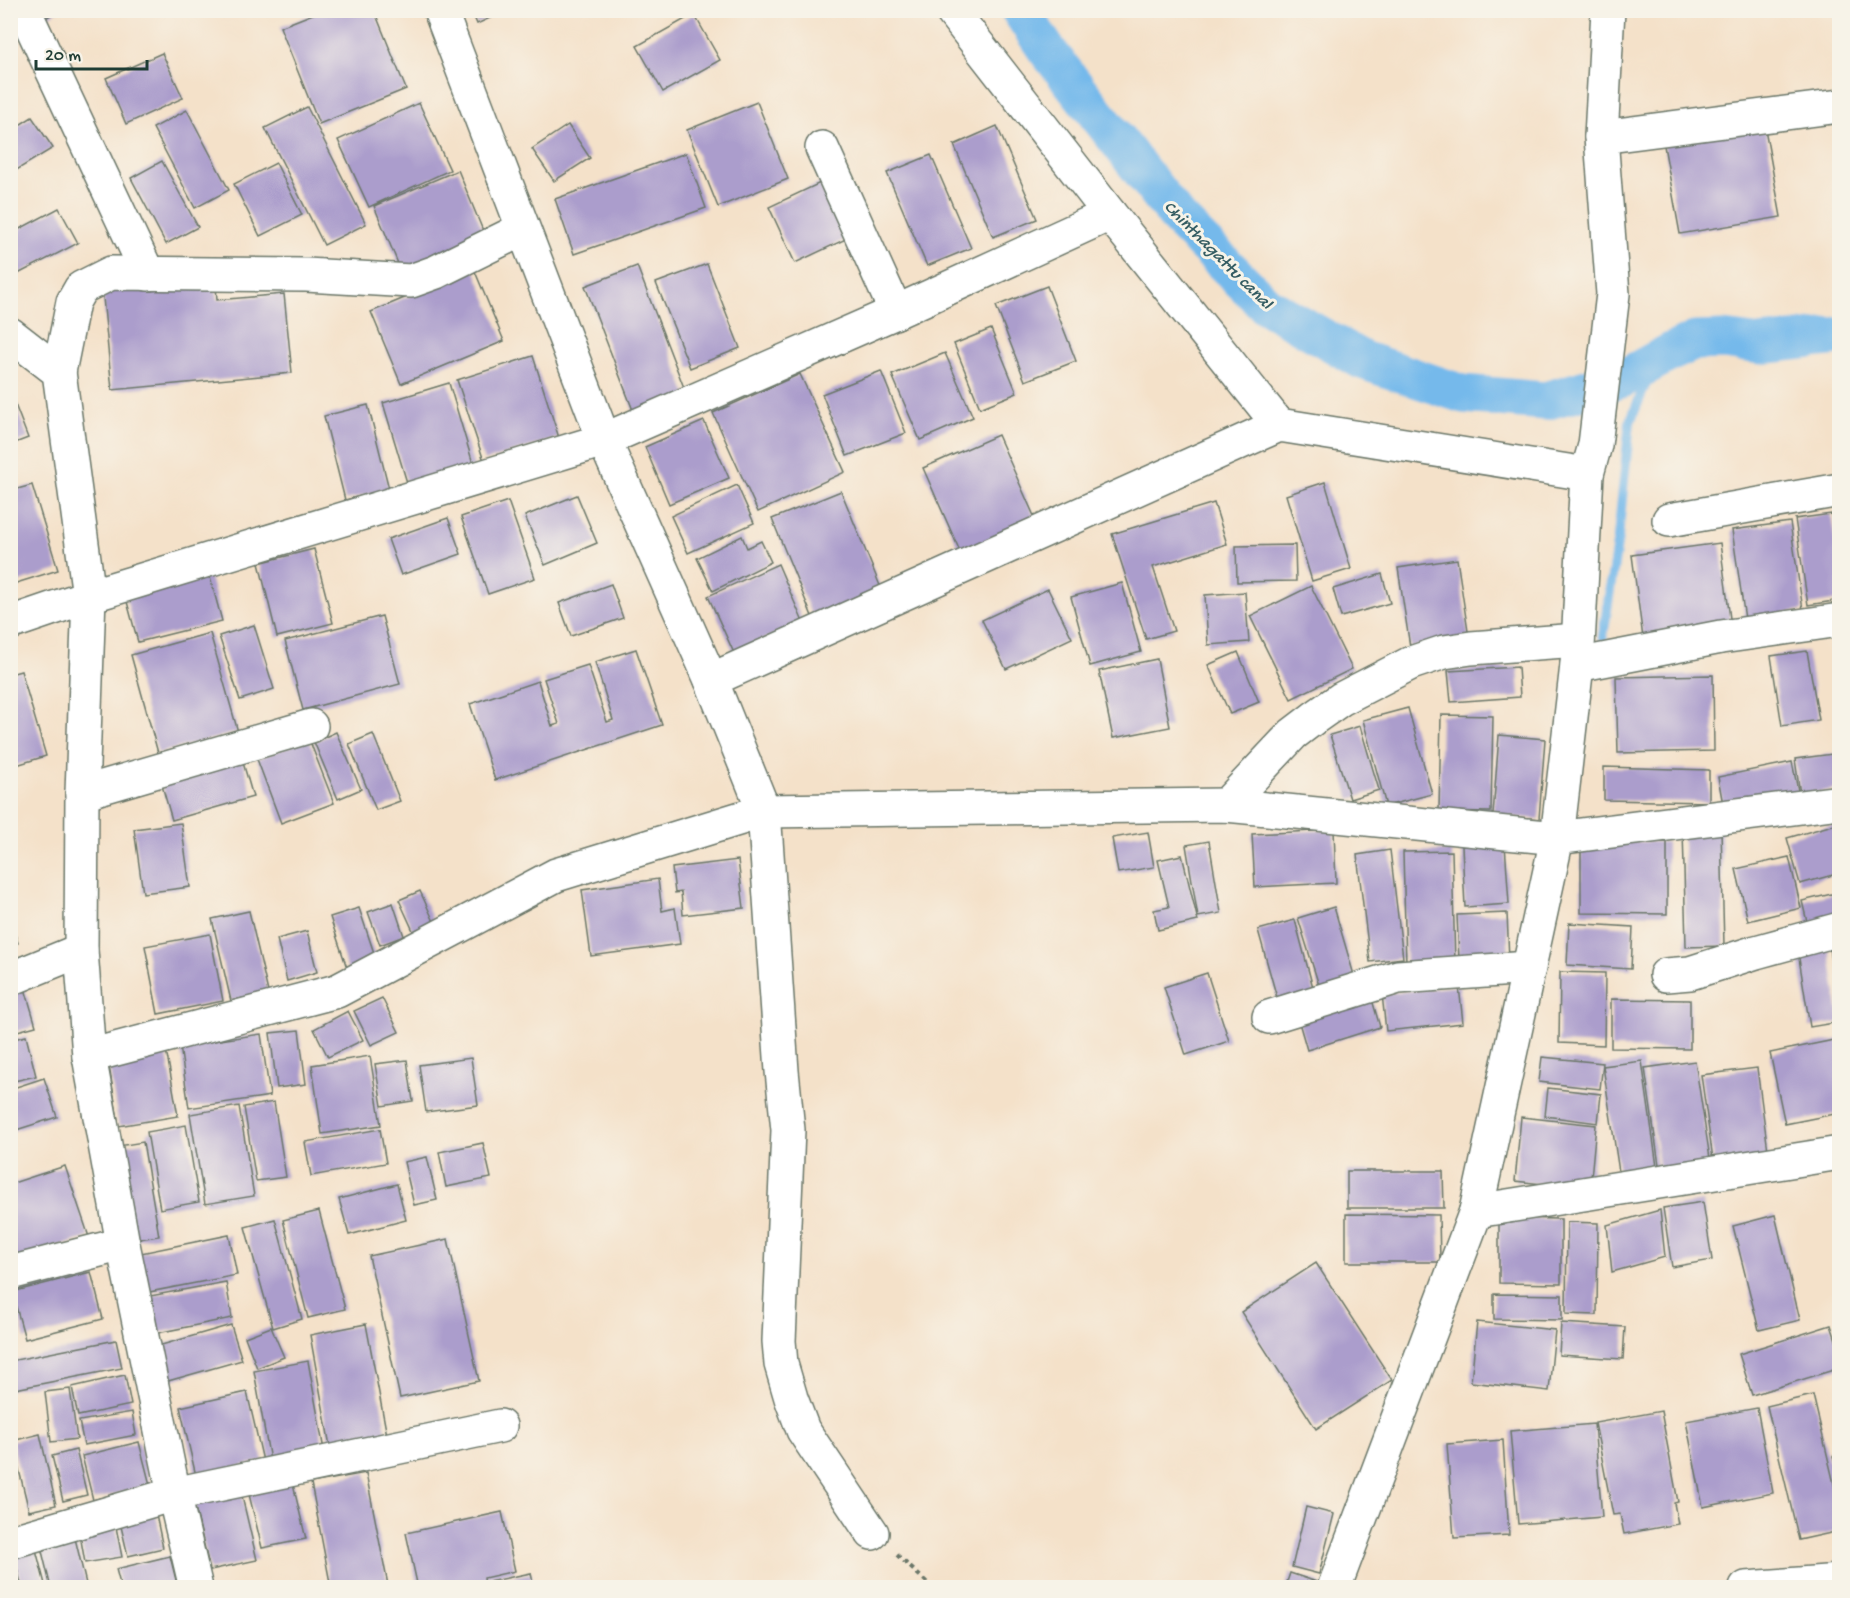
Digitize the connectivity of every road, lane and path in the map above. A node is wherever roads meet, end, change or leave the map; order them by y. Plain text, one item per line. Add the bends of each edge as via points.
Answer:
1 (24, 10) edge
2 (440, 10) edge
3 (951, 10) edge
4 (1608, 10) edge
5 (1839, 106) edge
6 (1601, 137) junction
7 (822, 148) dead end
8 (1110, 214) junction
9 (523, 229) junction
10 (148, 274) junction
11 (896, 312) junction
12 (10, 334) edge
13 (59, 372) junction
14 (1279, 425) junction
15 (604, 440) junction
16 (1591, 459) junction
17 (1839, 490) edge
18 (1669, 520) dead end
19 (89, 596) junction
20 (1839, 620) edge
21 (10, 623) edge
22 (1577, 652) junction
23 (711, 680) junction
24 (311, 726) dead end
25 (82, 793) junction
26 (1839, 802) edge
27 (1226, 805) junction
28 (764, 812) junction
29 (1557, 838) junction
30 (1839, 929) edge
31 (81, 950) junction
32 (1529, 968) junction
33 (1666, 975) dead end
34 (10, 979) edge
35 (1269, 1017) dead end
36 (89, 1056) junction
37 (1839, 1153) edge
38 (1476, 1211) junction
39 (123, 1244) junction
40 (10, 1273) edge
41 (500, 1426) dead end
42 (174, 1494) junction
43 (872, 1533) joint
44 (10, 1542) edge
45 (1839, 1581) edge
46 (196, 1587) edge
47 (933, 1587) edge
48 (1334, 1587) edge
49 (1746, 1587) edge

1 - 10 street
2 - 9 street
3 - 8 street
4 - 6 street
5 - 6 street
6 - 16 street via 1614,294
7 - 11 street
8 - 11 street
8 - 14 street
9 - 10 street via 436,272 411,280
9 - 15 street
10 - 13 street via 111,273 81,288 73,302
11 - 15 street
12 - 13 street
13 - 19 street
14 - 16 street
14 - 23 street
15 - 19 street
15 - 23 street
16 - 22 street
17 - 18 street
19 - 21 street
19 - 25 street
20 - 22 street
22 - 27 street via 1471,648 1411,663 1341,699 1293,734
22 - 29 street
23 - 28 street
24 - 25 street
25 - 31 street
26 - 29 street
27 - 28 street
27 - 29 street
28 - 36 street via 556,875 337,991
28 - 43 street via 788,1130 781,1364 803,1430
29 - 32 street
30 - 33 street via 1690,973
31 - 34 street
31 - 36 street
32 - 35 street via 1398,977
32 - 38 street
36 - 39 street
37 - 38 street
38 - 48 street
39 - 40 street
39 - 42 street
41 - 42 street
42 - 44 street
42 - 46 street
43 - 47 path
45 - 49 street

